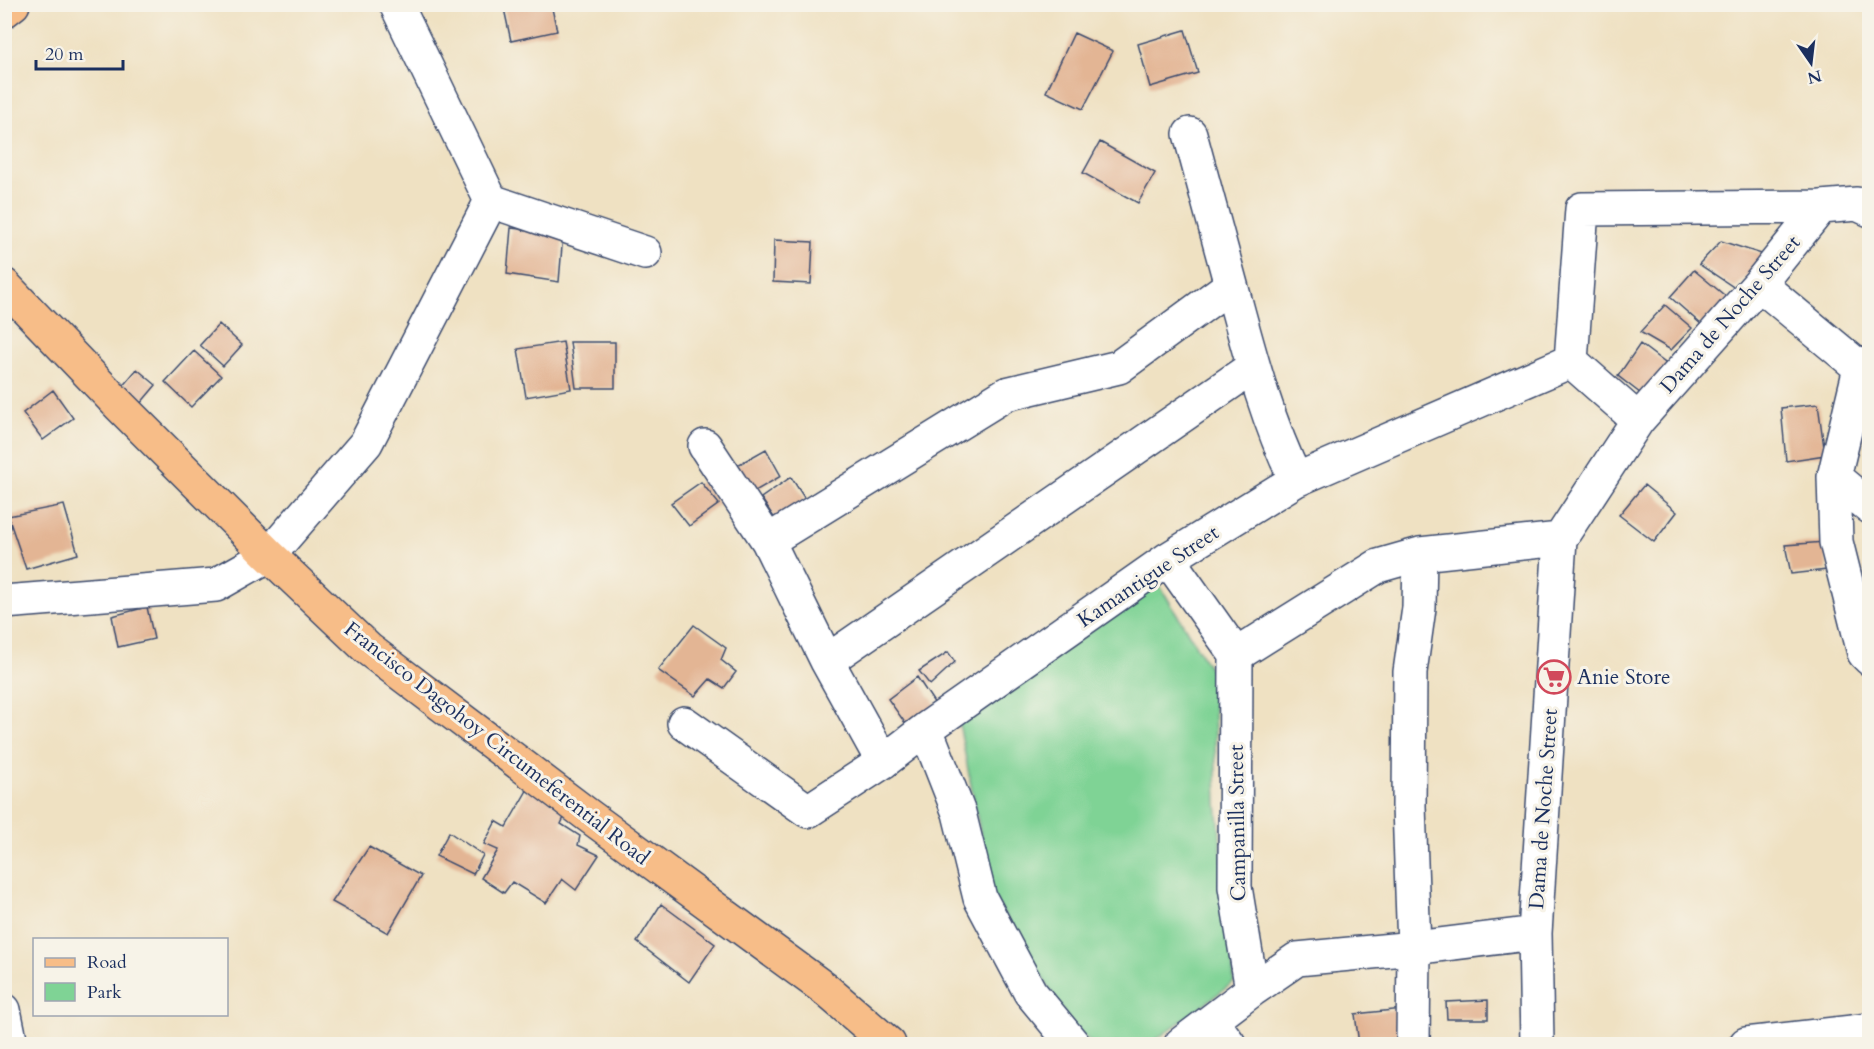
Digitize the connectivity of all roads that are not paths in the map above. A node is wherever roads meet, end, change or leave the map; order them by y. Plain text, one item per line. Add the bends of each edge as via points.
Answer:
1 (12, 4) edge
2 (396, 4) edge
3 (4, 11) edge
4 (1190, 135) dead end
5 (491, 201) junction
6 (1821, 207) junction
7 (1869, 210) edge
8 (645, 253) dead end
9 (1759, 284) junction
10 (4, 285) edge
11 (1231, 285) junction
12 (1571, 361) junction
13 (1253, 367) junction
14 (1865, 372) edge
15 (1638, 420) junction
16 (705, 446) dead end
17 (1834, 477) junction
18 (1296, 480) junction
19 (1869, 507) edge
20 (1560, 538) junction
21 (768, 542) junction
22 (1420, 554) junction
23 (269, 555) junction
24 (1168, 559) junction
25 (4, 602) edge
26 (1236, 655) junction
27 (1869, 659) edge
28 (827, 661) junction
29 (684, 723) dead end
30 (926, 729) junction
31 (883, 762) junction
32 (1535, 933) junction
33 (1414, 948) junction
34 (1252, 990) junction
35 (4, 1010) edge
36 (1869, 1030) edge
37 (1221, 1033) edge
38 (1765, 1043) edge
39 (11, 1044) edge
40 (889, 1044) edge
41 (1073, 1044) edge
42 (1181, 1044) edge
43 (1413, 1044) edge
44 (1538, 1044) edge

1 - 3 main road
2 - 5 street
4 - 11 street
5 - 8 street
5 - 23 street via 366,443
6 - 7 street via 1857,204
6 - 9 street, Dama de Noche Street
6 - 12 street via 1582,209
9 - 14 street
9 - 15 street, Dama de Noche Street
10 - 23 main road, Francisco Dagohoy Circumeferential Road
11 - 13 street
11 - 21 street via 1119,367 1006,394
12 - 15 street
12 - 18 street, Kamantigue Street
13 - 18 street
13 - 28 street
14 - 17 street
15 - 20 street, Dama de Noche Street
16 - 21 street
17 - 19 street
17 - 27 street via 1836,543 1864,653
18 - 24 street, Kamantigue Street
20 - 22 street
20 - 32 street, Dama de Noche Street
21 - 28 street
22 - 26 street via 1378,566
22 - 33 street via 1419,608 1410,672
23 - 25 street via 216,585
23 - 40 main road, Francisco Dagohoy Circumeferential Road via 368,649 825,989
24 - 26 street
24 - 30 street, Kamantigue Street
26 - 34 street, Campanilla Street via 1235,887
28 - 31 street
29 - 31 street, Kamantigue Street via 808,811
30 - 31 street, Kamantigue Street
30 - 41 street via 959,813 980,898 1030,992
32 - 33 street
32 - 44 street, Dama de Noche Street
33 - 34 street via 1297,959
33 - 43 street
34 - 37 street
35 - 39 street
36 - 38 street
37 - 42 street

